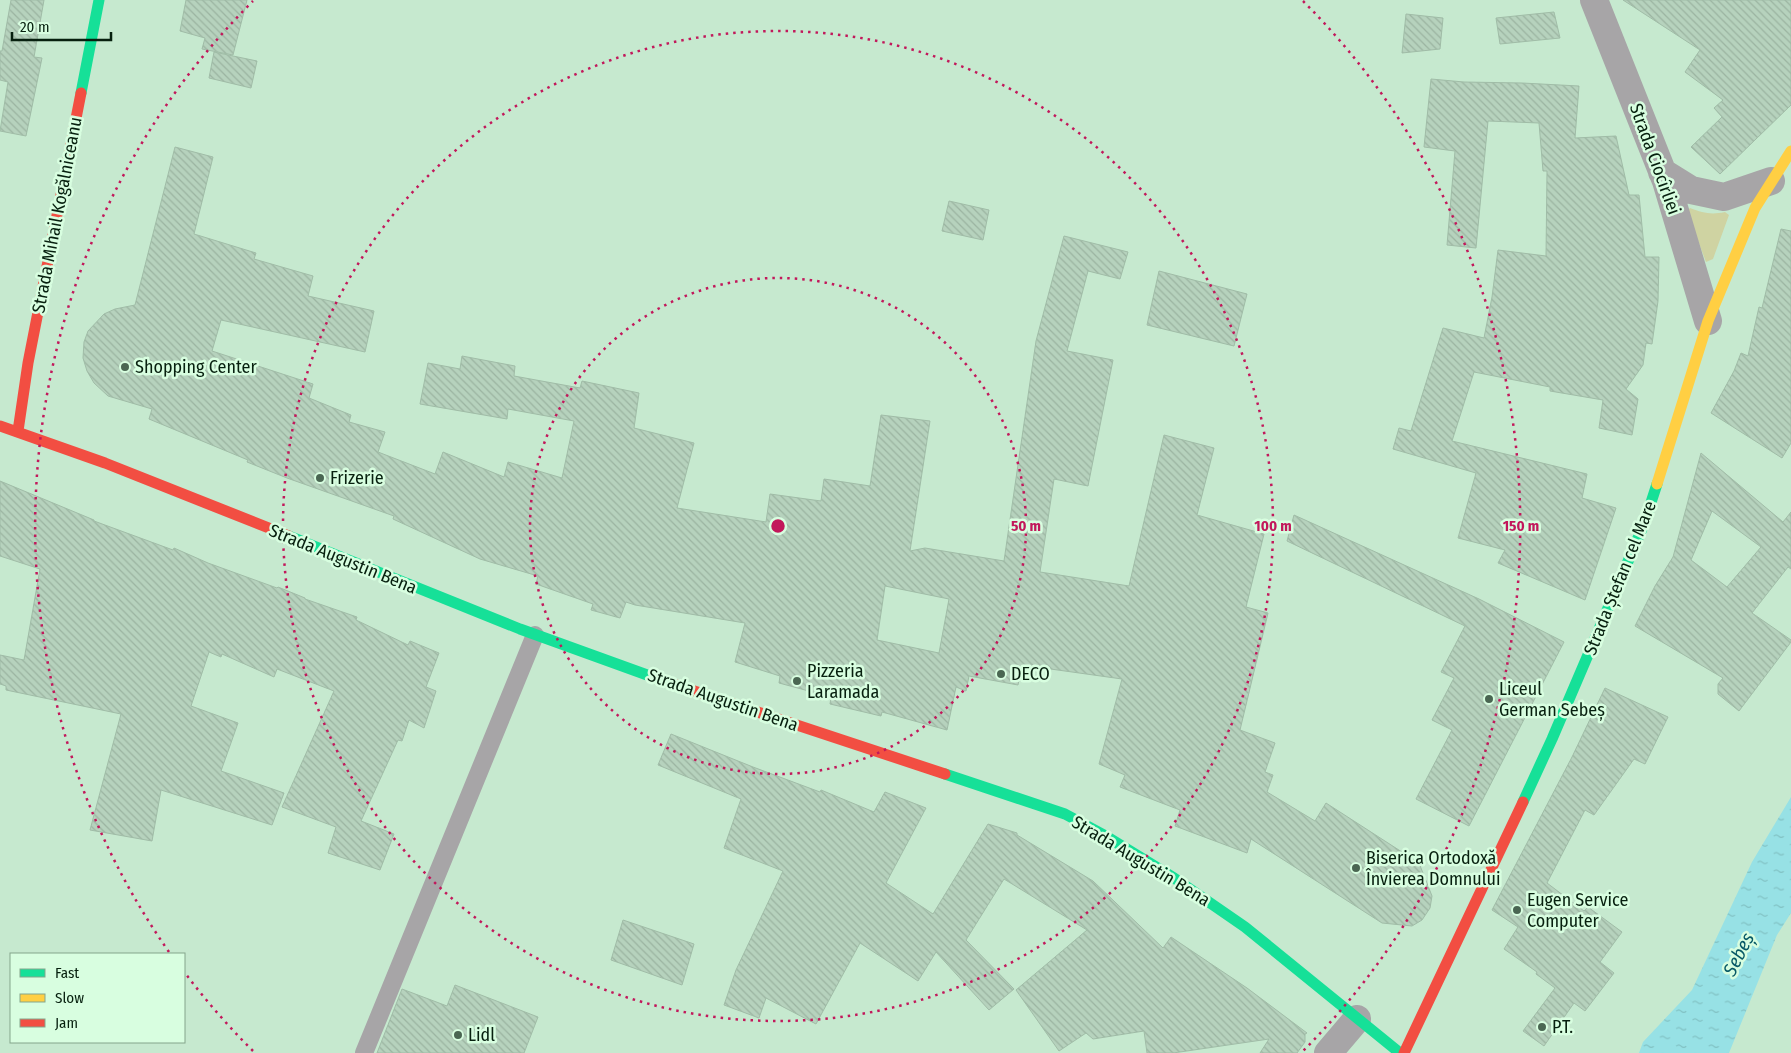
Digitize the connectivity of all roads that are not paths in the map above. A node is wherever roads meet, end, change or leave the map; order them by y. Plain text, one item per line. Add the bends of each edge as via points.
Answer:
1 (99, 0) edge
2 (1594, 0) edge
3 (1791, 151) edge
4 (1662, 172) junction
5 (1771, 181) junction
6 (1708, 321) junction
7 (0, 426) edge
8 (18, 431) junction
9 (535, 635) junction
10 (1357, 1019) junction
11 (364, 1053) edge
12 (1328, 1053) edge
13 (1400, 1053) edge
14 (1404, 1053) edge

1 - 8 main road, Strada Mihail Kogălniceanu via 28,363
2 - 4 street, Strada Ciocîrliei
3 - 5 main road, Strada Ștefan cel Mare
4 - 5 street via 1691,190 1724,197
4 - 6 street, Strada Ciocîrliei
5 - 6 main road, Strada Ștefan cel Mare via 1755,208
6 - 14 main road, Strada Ștefan cel Mare via 1644,524 1552,739
7 - 8 main road, Strada Augustin Bena
8 - 9 main road, Strada Augustin Bena
9 - 10 main road, Strada Augustin Bena via 1065,814 1174,878 1245,927
9 - 11 lane
10 - 12 street
10 - 13 main road, Strada Augustin Bena

